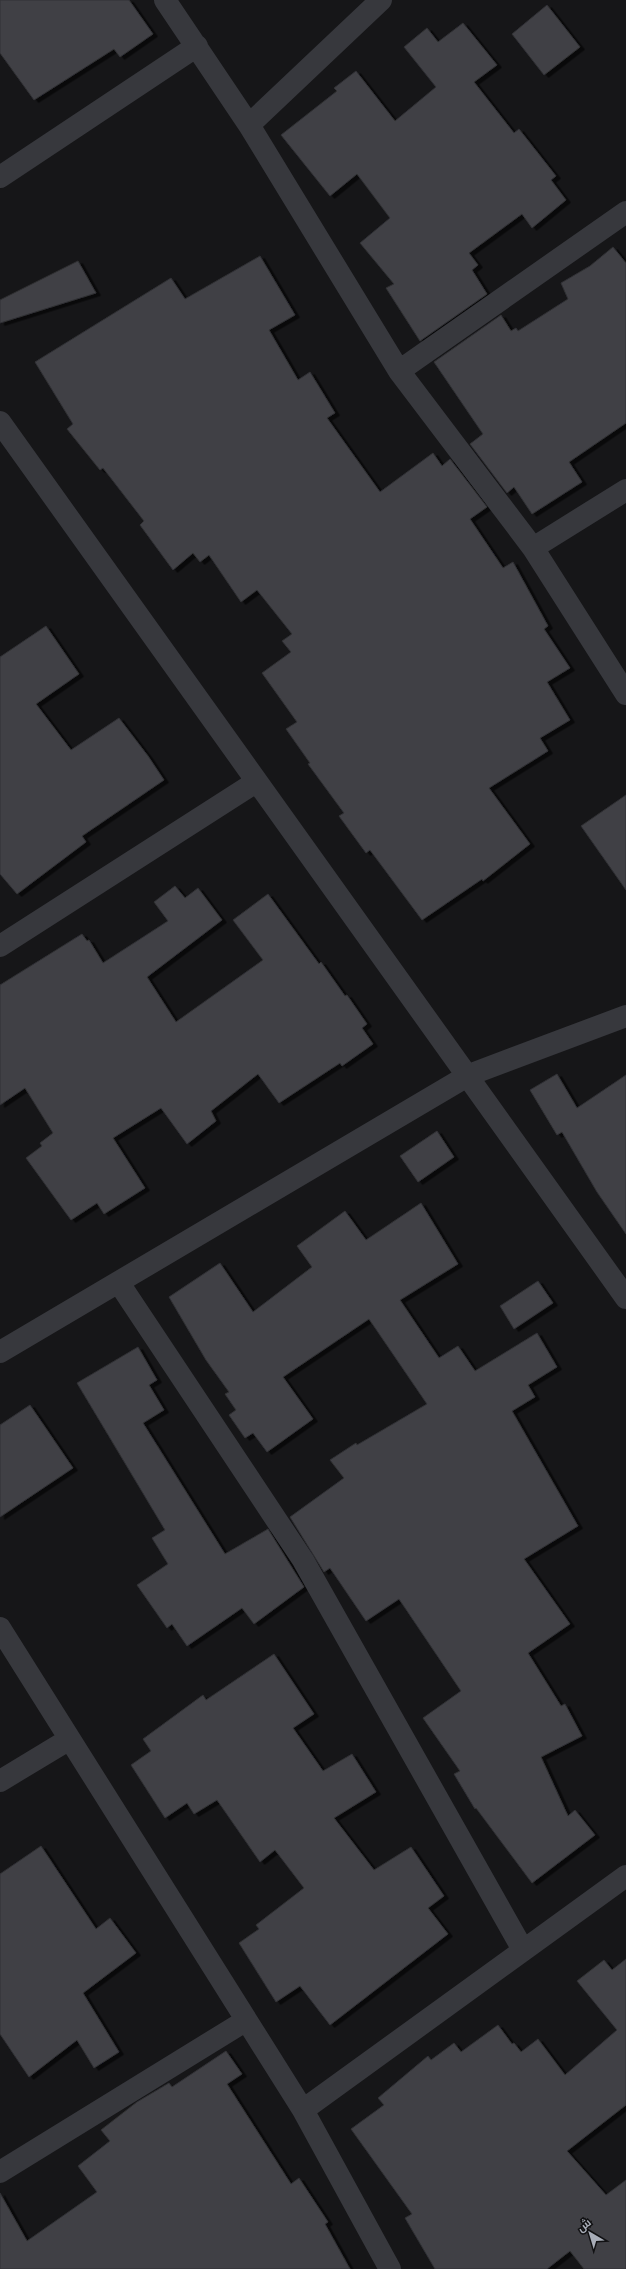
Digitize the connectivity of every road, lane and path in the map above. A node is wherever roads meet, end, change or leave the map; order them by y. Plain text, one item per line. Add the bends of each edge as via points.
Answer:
1 (165, 0) edge
2 (382, 0) edge
3 (197, 46) junction
4 (249, 125) junction
5 (0, 177) edge
6 (626, 212) edge
7 (399, 371) junction
8 (0, 422) edge
9 (626, 490) edge
10 (533, 548) junction
11 (626, 694) edge
12 (256, 782) junction
13 (0, 946) edge
14 (626, 1016) edge
15 (469, 1075) junction
16 (120, 1283) junction
17 (626, 1298) edge
18 (0, 1352) edge
19 (0, 1628) edge
20 (68, 1740) junction
21 (0, 1781) edge
22 (626, 1876) edge
23 (523, 1950) junction
24 (245, 2021) junction
25 (302, 2110) junction
26 (0, 2172) edge
27 (390, 2269) edge

1 - 3 street
2 - 4 street
3 - 4 street
3 - 5 street
4 - 7 street
6 - 7 street
7 - 10 street
8 - 12 street
9 - 10 street
10 - 11 street
12 - 13 street
12 - 15 street
14 - 15 street
15 - 16 street
15 - 17 street
16 - 18 street
16 - 23 street via 303,1560
19 - 20 street
20 - 21 street
20 - 24 street
22 - 23 street
23 - 25 street
24 - 25 street
24 - 26 street
25 - 27 street

